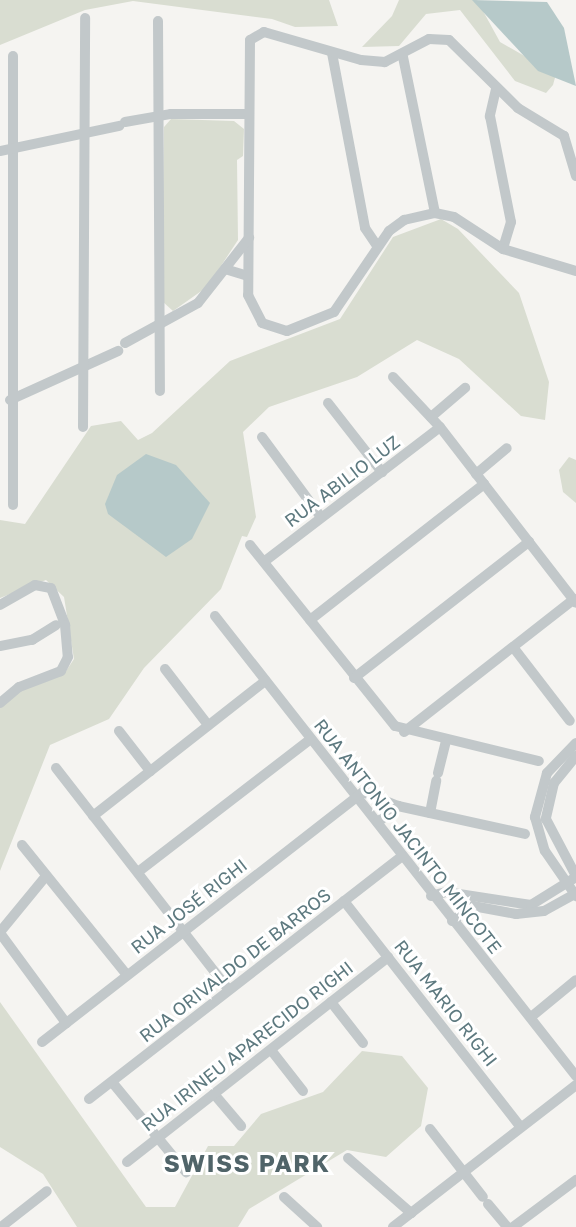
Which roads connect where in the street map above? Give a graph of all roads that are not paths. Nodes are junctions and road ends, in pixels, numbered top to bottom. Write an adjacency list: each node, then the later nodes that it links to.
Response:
1 (86, 18): 9 (street)
2 (158, 21): 8 (street)
3 (332, 53): 5 (street); 7 (street); 15 (street)
4 (13, 56): 10 (street)
5 (403, 57): 6 (street); 13 (street)
6 (496, 89): 12 (street); 16 (street)
7 (247, 114): 8 (street); 14 (street)
8 (159, 115): 9 (street); 20 (street)
9 (84, 133): 10 (street); 21 (street)
10 (12, 146): 11 (street); 25 (street)
11 (0, 151)
12 (576, 176)
13 (435, 213): 15 (street); 16 (street)
14 (249, 238): 17 (street); 19 (street)
15 (377, 246): 19 (street)
16 (503, 249): 18 (street)
17 (225, 268): 19 (street); 20 (street)
18 (576, 271)
19 (248, 276)
20 (159, 326): 21 (street); 24 (street)
21 (82, 370): 25 (street); 28 (street)
22 (393, 377): 27 (street)
23 (465, 388): 27 (street)
24 (160, 391)
25 (10, 400): 32 (street)
26 (328, 403): 33 (street)
27 (431, 417): 29 (street)
28 (83, 427)
29 (440, 427): 33 (street, RUA ABILIO LUZ); 34 (street)
30 (262, 437): 37 (street)
31 (507, 448): 34 (street)
32 (5, 469): 36 (street)
33 (382, 472): 37 (street, RUA ABILIO LUZ)
34 (476, 474): 35 (street)
35 (484, 484): 38 (street); 44 (street)
36 (13, 505)
37 (321, 517): 40 (street, RUA ABILIO LUZ)
38 (529, 542): 41 (street); 49 (street)
39 (250, 545): 40 (street)
40 (265, 561): 44 (street)
41 (574, 595): 47 (street)
42 (0, 605): 51 (street)
43 (215, 616): 50 (street, RUA ANTONIO JACINTO MINCOTE)
44 (310, 620): 49 (street)
45 (56, 625): 46 (street)
46 (0, 646)
47 (513, 647): 52 (street); 53 (street)
48 (165, 669): 54 (street)
49 (354, 678): 56 (street)
50 (265, 681): 54 (street); 58 (street, RUA ANTONIO JACINTO MINCOTE)
51 (0, 704)
52 (427, 714): 56 (street); 57 (street)
53 (570, 721)
54 (208, 725): 64 (street)
55 (119, 730): 64 (street)
56 (404, 732): 57 (street)
57 (431, 738): 59 (street)
58 (311, 739): 65 (street, RUA ANTONIO JACINTO MINCOTE); 75 (street)
59 (446, 742): 62 (street); 69 (street)
60 (576, 743): 77 (street)
61 (576, 756): 77 (street)
62 (539, 761)
63 (56, 768): 70 (street)
64 (150, 771): 70 (street)
65 (357, 796): 66 (street); 68 (street, RUA ANTONIO JACINTO MINCOTE); 82 (street, RUA JOSÉ RIGHI)
66 (382, 799): 67 (street); 68 (street)
67 (398, 806): 69 (street); 71 (street)
68 (368, 809): 71 (street, RUA ANTONIO JACINTO MINCOTE)
69 (430, 813): 72 (street)
70 (93, 816): 75 (street)
71 (378, 822): 74 (street, RUA ANTONIO JACINTO MINCOTE)
72 (525, 834)
73 (22, 845): 76 (street)
74 (402, 856): 79 (street, RUA ANTONIO JACINTO MINCOTE); 80 (street, RUA ORIVALDO DE BARROS)
75 (138, 872): 82 (street)
76 (46, 876): 83 (street); 85 (street)
77 (573, 879): 78 (street); 79 (street)
78 (575, 894): 81 (street)
79 (432, 896): 81 (street, RUA ANTONIO JACINTO MINCOTE)
80 (344, 901): 84 (street, RUA MARIO RIGHI); 87 (street, RUA ORIVALDO DE BARROS)
81 (452, 921): 89 (street, RUA ANTONIO JACINTO MINCOTE)
82 (185, 931): 85 (street, RUA JOSÉ RIGHI); 87 (street)
83 (0, 933): 90 (street)
84 (388, 957): 88 (street, RUA IRINEU APARECIDO RIGHI); 101 (street, RUA MARIO RIGHI)
85 (127, 975): 90 (street, RUA JOSÉ RIGHI)
86 (576, 981): 89 (street)
87 (229, 990): 95 (street, RUA ORIVALDO DE BARROS)
88 (331, 1002): 92 (street); 93 (street, RUA IRINEU APARECIDO RIGHI)
89 (531, 1017): 94 (street, RUA ANTONIO JACINTO MINCOTE)
90 (66, 1023): 91 (street, RUA JOSÉ RIGHI)
91 (42, 1042)
92 (363, 1043)
93 (271, 1050): 97 (street); 98 (street, RUA IRINEU APARECIDO RIGHI)
94 (576, 1075): 96 (street)
95 (112, 1082): 99 (street, RUA ORIVALDO DE BARROS); 103 (street)
96 (573, 1086): 101 (street)
97 (303, 1091)
98 (214, 1094): 100 (street); 103 (street, RUA IRINEU APARECIDO RIGHI)
99 (89, 1099)
100 (242, 1126)
101 (520, 1126): 107 (street)
102 (430, 1129): 107 (street)
103 (159, 1136): 105 (street, RUA IRINEU APARECIDO RIGHI); 106 (street)
104 (348, 1158): 111 (street)
105 (127, 1162)
106 (186, 1172)
107 (464, 1172): 111 (street); 115 (street)
108 (573, 1185): 116 (street)
109 (47, 1191): 112 (street)
110 (284, 1197): 113 (street)
111 (411, 1213): 114 (street)
112 (1, 1227)
113 (317, 1227)
114 (393, 1227)
115 (507, 1227)
116 (513, 1227)

